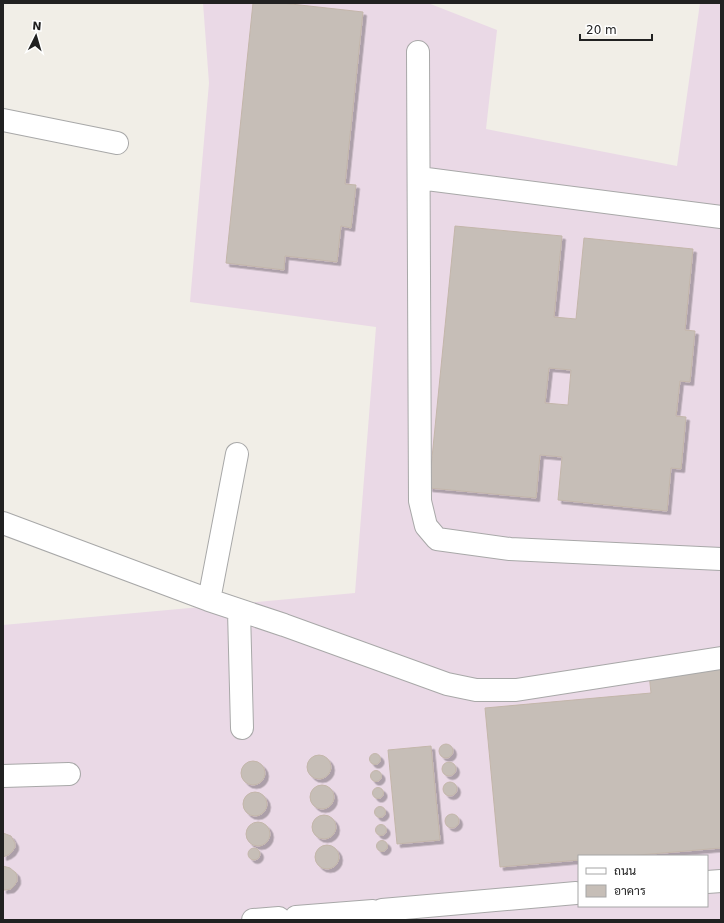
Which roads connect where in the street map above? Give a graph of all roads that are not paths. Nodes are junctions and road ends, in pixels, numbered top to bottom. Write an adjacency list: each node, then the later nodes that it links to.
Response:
1 (418, 52): 4 (lane)
2 (3, 120): 3 (lane)
3 (117, 143)
4 (419, 178): 5 (lane); 8 (lane)
5 (721, 216)
6 (237, 454): 9 (lane)
7 (3, 523): 9 (lane)
8 (721, 559)
9 (209, 600): 10 (lane)
10 (240, 610): 11 (lane); 12 (lane)
11 (721, 658)
12 (242, 728)
13 (69, 774): 14 (lane)
14 (3, 776)
15 (721, 881): 16 (lane)
16 (708, 882)
17 (576, 893): 18 (lane)
18 (487, 911): 19 (lane)
19 (253, 920)

